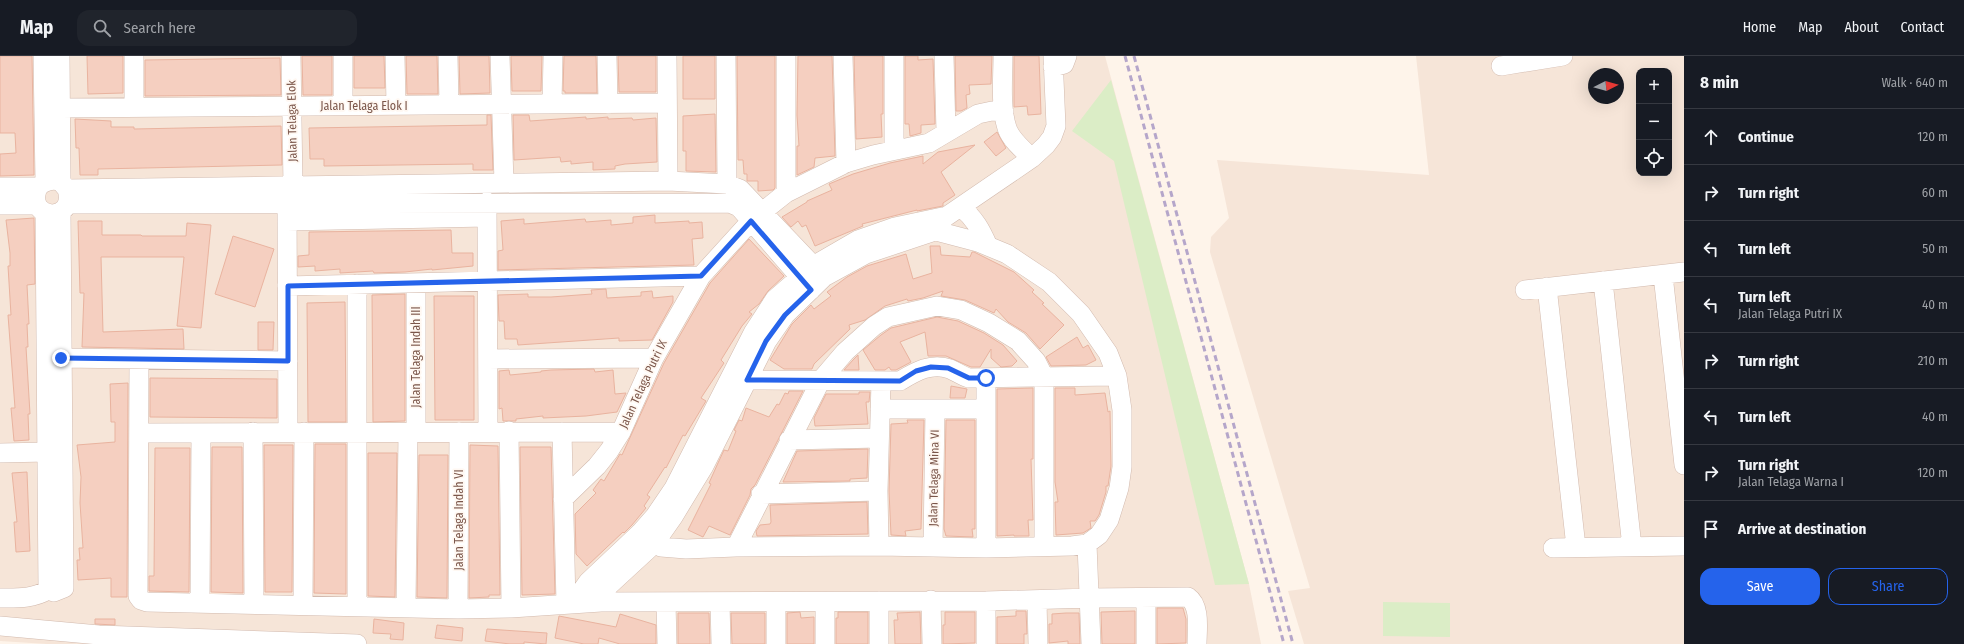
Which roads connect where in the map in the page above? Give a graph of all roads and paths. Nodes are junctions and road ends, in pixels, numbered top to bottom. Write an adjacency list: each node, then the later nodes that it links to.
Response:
1 (43, 56): 42 (street)
2 (60, 56): 31 (street)
3 (134, 56): 30 (street)
4 (291, 56): 28 (street, Jalan Telaga Elok)
5 (343, 56): 29 (street)
6 (396, 56): 26 (street)
7 (448, 56): 27 (street)
8 (500, 56): 23 (street)
9 (553, 56): 24 (street)
10 (607, 56): 25 (street)
11 (667, 56): 22 (street)
12 (726, 56): 39 (street)
13 (786, 56): 41 (street)
14 (843, 56): 36 (street)
15 (894, 56): 34 (street)
16 (944, 56): 33 (street)
17 (1003, 56): 32 (street)
18 (1563, 56): 19 (street)
19 (1528, 59): 21 (street)
20 (1058, 60): 35 (street)
21 (1501, 66)
22 (667, 103): 25 (street, Jalan Telaga Elok I); 37 (street)
23 (502, 104): 24 (street, Jalan Telaga Elok I); 27 (street, Jalan Telaga Elok I); 38 (street)
24 (552, 104): 25 (street, Jalan Telaga Elok I)
25 (608, 104)
26 (396, 105): 27 (street, Jalan Telaga Elok I); 29 (street, Jalan Telaga Elok I)
27 (449, 105)
28 (292, 106): 29 (street, Jalan Telaga Elok I); 30 (street, Jalan Telaga Elok I); 43 (street, Jalan Telaga Elok)
29 (343, 106)
30 (134, 107): 31 (street, Jalan Telaga Elok I)
31 (60, 108): 42 (street)
32 (1004, 112): 33 (street, Jalan Telaga Putri IX); 35 (street)
33 (946, 132): 34 (street, Jalan Telaga Putri IX)
34 (894, 150): 36 (street, Jalan Telaga Putri IX)
35 (1032, 158): 47 (street)
36 (846, 163): 41 (street, Jalan Telaga Putri IX)
37 (668, 181): 38 (street); 39 (street)
38 (504, 183): 43 (street)
39 (727, 184): 46 (street)
40 (0, 187): 42 (street)
41 (786, 193): 46 (street, Jalan Telaga Putri IX)
42 (53, 197): 43 (street); 44 (street); 60 (street); 87 (street)
43 (289, 203): 45 (street); 57 (street, Jalan Telaga Elok)
44 (0, 205)
45 (487, 209): 46 (street); 53 (street)
46 (757, 216): 51 (street, Jalan Telaga Putri IX); 52 (street)
47 (945, 218): 48 (street); 48 (street); 52 (street)
48 (988, 246): 65 (street)
49 (1684, 272): 50 (street)
50 (1663, 274): 54 (street); 89 (street)
51 (701, 276): 53 (street); 61 (street, Jalan Telaga Putri IX)
52 (812, 277): 68 (street); 93 (street)
53 (487, 281): 55 (street); 63 (street)
54 (1603, 281): 58 (street); 101 (street)
55 (416, 283): 56 (street); 79 (street, Jalan Telaga Indah III)
56 (357, 284): 57 (street); 78 (street)
57 (288, 286): 64 (street, Jalan Telaga Elok)
58 (1547, 287): 59 (street); 100 (street)
59 (1525, 290)
60 (61, 358): 62 (street); 104 (street)
61 (654, 358): 63 (street); 83 (street, Jalan Telaga Putri IX)
62 (139, 359): 64 (street); 75 (street)
63 (488, 359): 81 (street)
64 (288, 361): 77 (street, Jalan Telaga Elok)
65 (1117, 376): 66 (street); 94 (street)
66 (1044, 377): 67 (street); 69 (street); 96 (street)
67 (986, 378): 70 (street); 73 (street)
68 (747, 380): 69 (street); 93 (street)
69 (821, 380): 70 (street); 86 (street)
70 (881, 381): 71 (street)
71 (880, 409): 72 (street); 85 (street)
72 (935, 409): 73 (street); 99 (street, Jalan Telaga Mina VI)
73 (986, 409): 102 (street)
74 (509, 431): 81 (street); 82 (street); 122 (street)
75 (139, 432): 84 (street); 116 (street)
76 (254, 432): 77 (street); 84 (street); 118 (street)
77 (296, 432): 78 (street); 119 (street, Jalan Telaga Elok)
78 (357, 432): 79 (street); 120 (street)
79 (412, 432): 80 (street); 121 (street, Jalan Telaga Indah III)
80 (459, 432): 81 (street); 123 (street, Jalan Telaga Indah VI)
81 (488, 432)
82 (562, 432): 83 (street); 92 (street)
83 (621, 432): 92 (street, Jalan Telaga Putri IX)
84 (201, 433): 116 (street)
85 (879, 438): 86 (street); 90 (street)
86 (789, 440): 91 (street)
87 (47, 452): 88 (street); 104 (street)
88 (0, 453)
89 (1684, 465)
90 (878, 491): 91 (street); 95 (street)
91 (761, 494): 98 (street)
92 (563, 499): 117 (street)
93 (647, 538): 98 (street); 117 (street)
94 (1087, 544): 96 (street); 106 (street)
95 (879, 546): 98 (street); 99 (street)
96 (1044, 546): 102 (street)
97 (1684, 546): 101 (street)
98 (736, 547)
99 (932, 547): 102 (street)
100 (1576, 547): 101 (street); 103 (street)
101 (1632, 547)
102 (986, 548)
103 (1553, 548)
104 (48, 590): 105 (street)
105 (0, 598)
106 (1090, 598): 107 (street); 109 (street); 134 (street)
107 (1146, 598): 135 (street); 136 (street)
108 (931, 600): 110 (street); 111 (street); 131 (street)
109 (1037, 600): 111 (street); 133 (street)
110 (880, 601): 115 (street); 130 (street)
111 (986, 601): 132 (street)
112 (666, 602): 113 (street); 117 (street); 126 (street)
113 (720, 602): 114 (street); 127 (street)
114 (776, 602): 115 (street); 128 (street)
115 (825, 602): 129 (street)
116 (200, 603): 118 (street)
117 (576, 603): 122 (street)
118 (254, 604): 119 (street)
119 (303, 605): 120 (street)
120 (357, 606): 121 (street)
121 (406, 607): 123 (street)
122 (511, 608): 123 (street)
123 (458, 609)
124 (0, 626): 125 (street)
125 (357, 644)
126 (667, 644)
127 (721, 644)
128 (776, 644)
129 (825, 644)
130 (879, 644)
131 (932, 644)
132 (986, 644)
133 (1038, 644)
134 (1091, 644)
135 (1146, 644)
136 (1197, 644)

